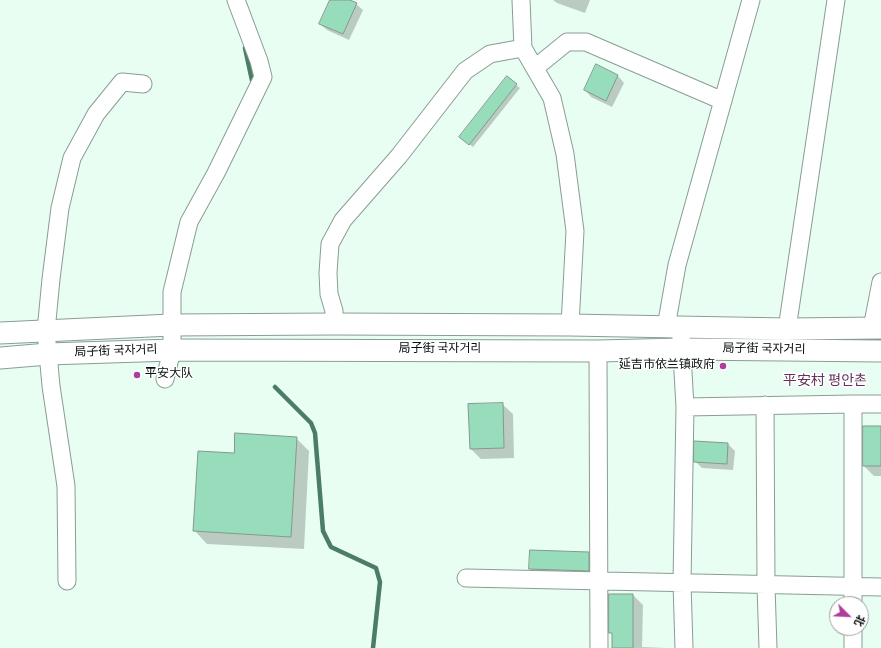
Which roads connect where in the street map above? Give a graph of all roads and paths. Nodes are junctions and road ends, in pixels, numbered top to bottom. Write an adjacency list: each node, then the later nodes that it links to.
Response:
1 (236, 0): 11 (street)
2 (520, 0): 5 (street)
3 (751, 0): 8 (street)
4 (836, 0): 15 (street)
5 (523, 48): 6 (street); 10 (street)
6 (535, 68): 8 (street); 12 (street)
7 (143, 84): 16 (street)
8 (723, 101): 13 (street)
9 (881, 282): 14 (street)
10 (334, 324): 11 (main road, 局子街 국자거리); 12 (main road, 局子街 국자거리)
11 (171, 325): 16 (main road, 局子街 국자거리); 19 (street)
12 (570, 325): 13 (main road, 局子街 국자거리)
13 (673, 327): 15 (main road, 局子街 국자거리); 18 (street)
14 (877, 328): 15 (main road, 局子街 국자거리)
15 (787, 329)
16 (46, 331): 17 (main road, 局子街 국자거리); 22 (street)
17 (0, 333)
18 (682, 348): 20 (main road, 局子街 국자거리); 21 (main road, 局子街 국자거리); 28 (street)
19 (172, 350): 20 (main road, 局子街 국자거리); 22 (main road, 局子街 국자거리); 24 (street)
20 (598, 351): 31 (street)
21 (881, 351)
22 (48, 354): 23 (main road, 局子街 국자거리); 30 (street)
23 (0, 358)
24 (166, 379)
25 (852, 404): 26 (street); 27 (street); 34 (street)
26 (881, 404)
27 (765, 405): 28 (street); 33 (street)
28 (685, 407): 32 (street)
29 (466, 578): 31 (street)
30 (67, 581)
31 (598, 581): 32 (street); 38 (street)
32 (682, 583): 33 (street); 39 (street)
33 (766, 585): 34 (street); 40 (street)
34 (853, 586): 35 (street); 36 (street)
35 (881, 587)
36 (853, 596)
37 (854, 636): 41 (street)
38 (599, 648)
39 (684, 648)
40 (768, 648)
41 (854, 648)

